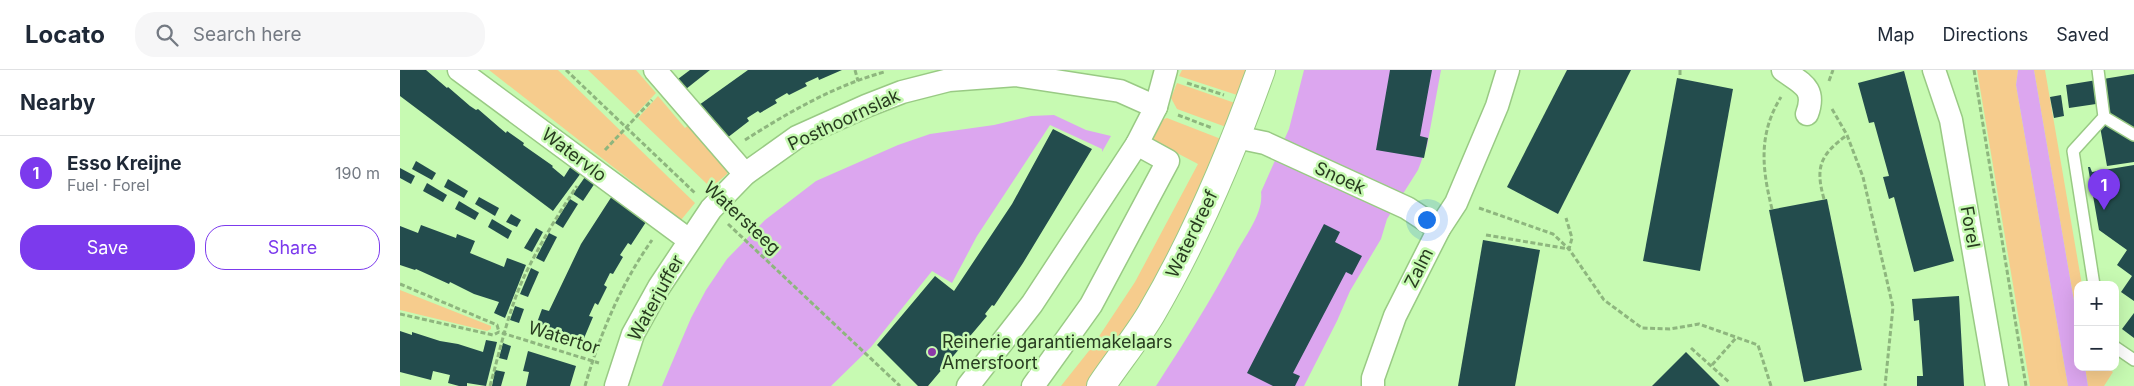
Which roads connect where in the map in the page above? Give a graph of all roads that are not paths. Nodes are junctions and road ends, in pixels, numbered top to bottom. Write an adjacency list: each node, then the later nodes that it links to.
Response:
1 (459, 70): 17 (street, Watervlo)
2 (1261, 70): 13 (street, Waterdreef)
3 (1508, 70): 16 (street, Zalm)
4 (1783, 70): 10 (street)
5 (1934, 70): 26 (street, Forel)
6 (2098, 70): 11 (lane)
7 (1165, 72): 9 (street)
8 (661, 77): 15 (street)
9 (1156, 107): 14 (street); 15 (street, Posthoornslak)
10 (1807, 114)
11 (2104, 116): 12 (lane); 18 (lane)
12 (2134, 135)
13 (1236, 137): 16 (street, Snoek); 24 (street, Waterdreef)
14 (1137, 144): 22 (street); 23 (street)
15 (745, 174): 17 (street, Posthoornslak)
16 (1439, 228): 25 (street, Zalm)
17 (688, 240): 21 (street, Waterjuffer)
18 (2093, 281)
19 (2119, 351): 20 (lane)
20 (2134, 360)
21 (619, 378)
22 (968, 386)
23 (1033, 386)
24 (1101, 386)
25 (1373, 386)
26 (1998, 386)

